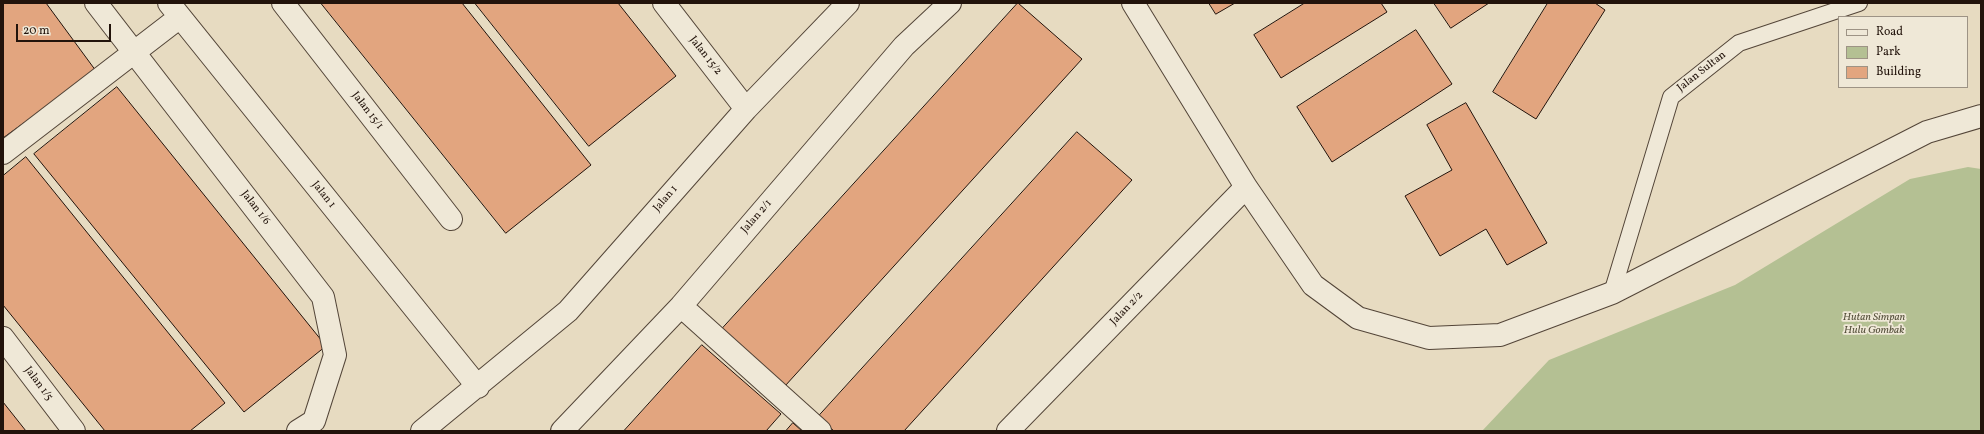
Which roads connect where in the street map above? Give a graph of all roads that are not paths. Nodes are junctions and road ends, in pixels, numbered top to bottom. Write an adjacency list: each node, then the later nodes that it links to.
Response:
1 (96, 3): 9 (street, Jalan 1/6)
2 (283, 3): 14 (street, Jalan 15/1)
3 (664, 3): 10 (street, Jalan 15/2)
4 (848, 3): 10 (street, Jalan 1)
5 (950, 3): 16 (street, Jalan 2/1)
6 (1133, 3): 13 (street)
7 (1859, 3): 15 (lane, Jalan Sultan)
8 (175, 10): 9 (street); 18 (street, Jalan 1)
9 (134, 53): 12 (street); 20 (street, Jalan 1/6)
10 (746, 109): 18 (street, Jalan 1)
11 (1981, 116): 15 (street)
12 (3, 153)
13 (1246, 187): 15 (street); 24 (street, Jalan 2/2)
14 (451, 219)
15 (1612, 293)
16 (681, 306): 22 (street, Jalan 2/1); 23 (street)
17 (3, 338): 19 (street, Jalan 1/5)
18 (478, 387): 21 (street, Jalan 1)
19 (74, 431)
20 (298, 431)
21 (422, 431)
22 (562, 431)
23 (820, 431)
24 (1008, 431)

